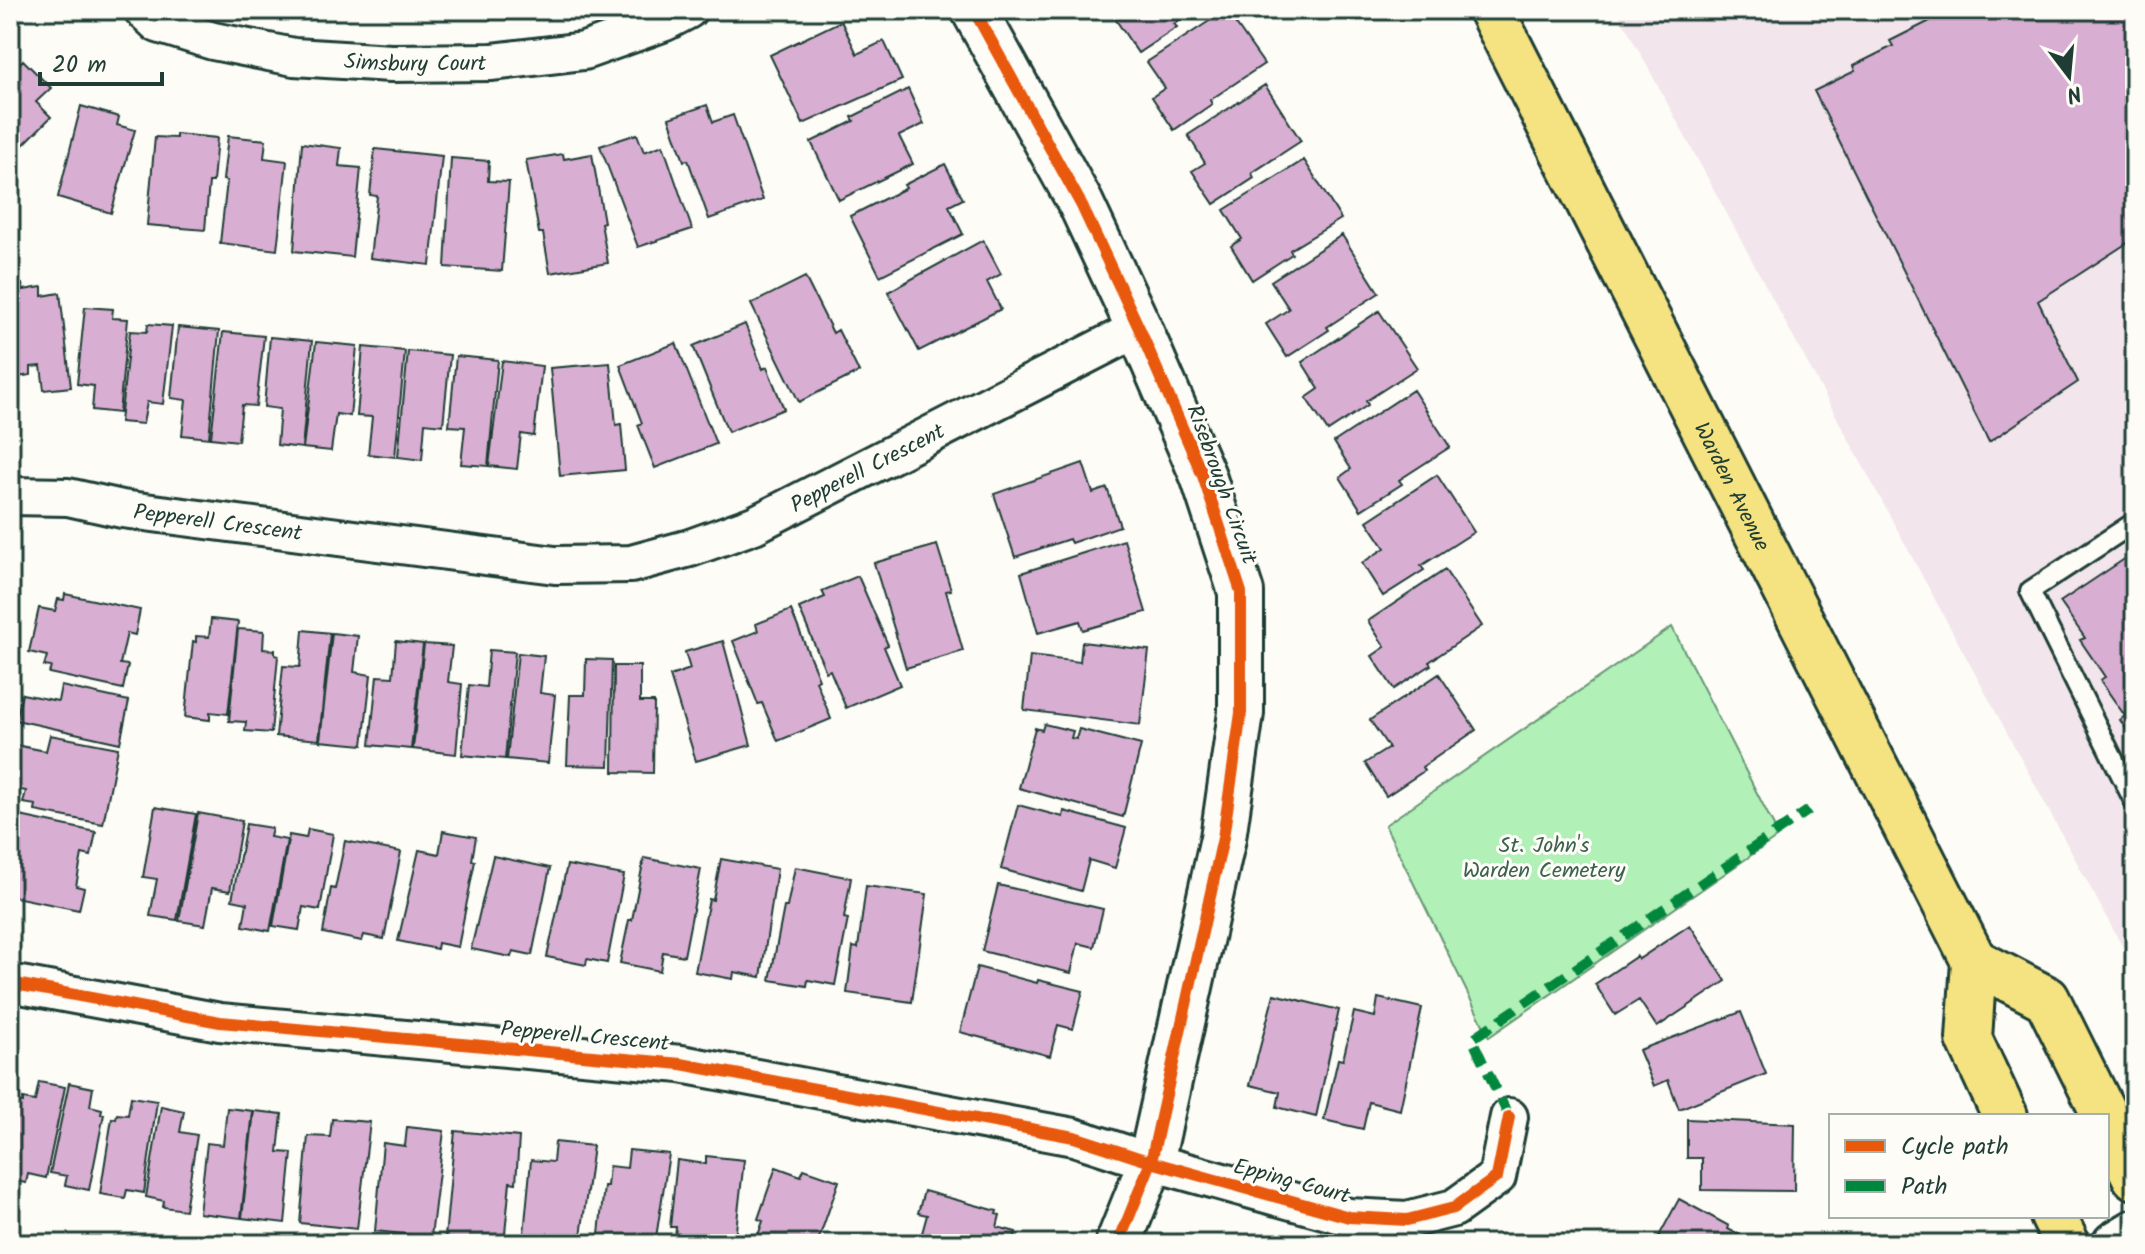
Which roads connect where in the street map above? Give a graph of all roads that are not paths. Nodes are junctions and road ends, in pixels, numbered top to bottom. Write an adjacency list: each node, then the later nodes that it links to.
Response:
1 (143, 10): 2 (street, Simsbury Court)
2 (688, 10)
3 (974, 10): 5 (street, Risebrough Circuit)
4 (1491, 10): 9 (main road, Warden Avenue)
5 (1139, 328): 6 (street, Pepperell Crescent); 15 (street, Risebrough Circuit)
6 (10, 496)
7 (2135, 522): 8 (lane)
8 (2135, 803)
9 (1974, 961): 11 (main road); 12 (main road)
10 (10, 983): 15 (street, Pepperell Crescent)
11 (2004, 1114)
12 (2104, 1114)
13 (1509, 1117): 15 (street, Epping Court)
14 (2109, 1124): 16 (main road)
15 (1151, 1162): 19 (street, Risebrough Circuit)
16 (2135, 1177)
17 (2054, 1218): 20 (main road)
18 (2135, 1232): 21 (street)
19 (1118, 1244)
20 (2067, 1244)
21 (2115, 1244)

